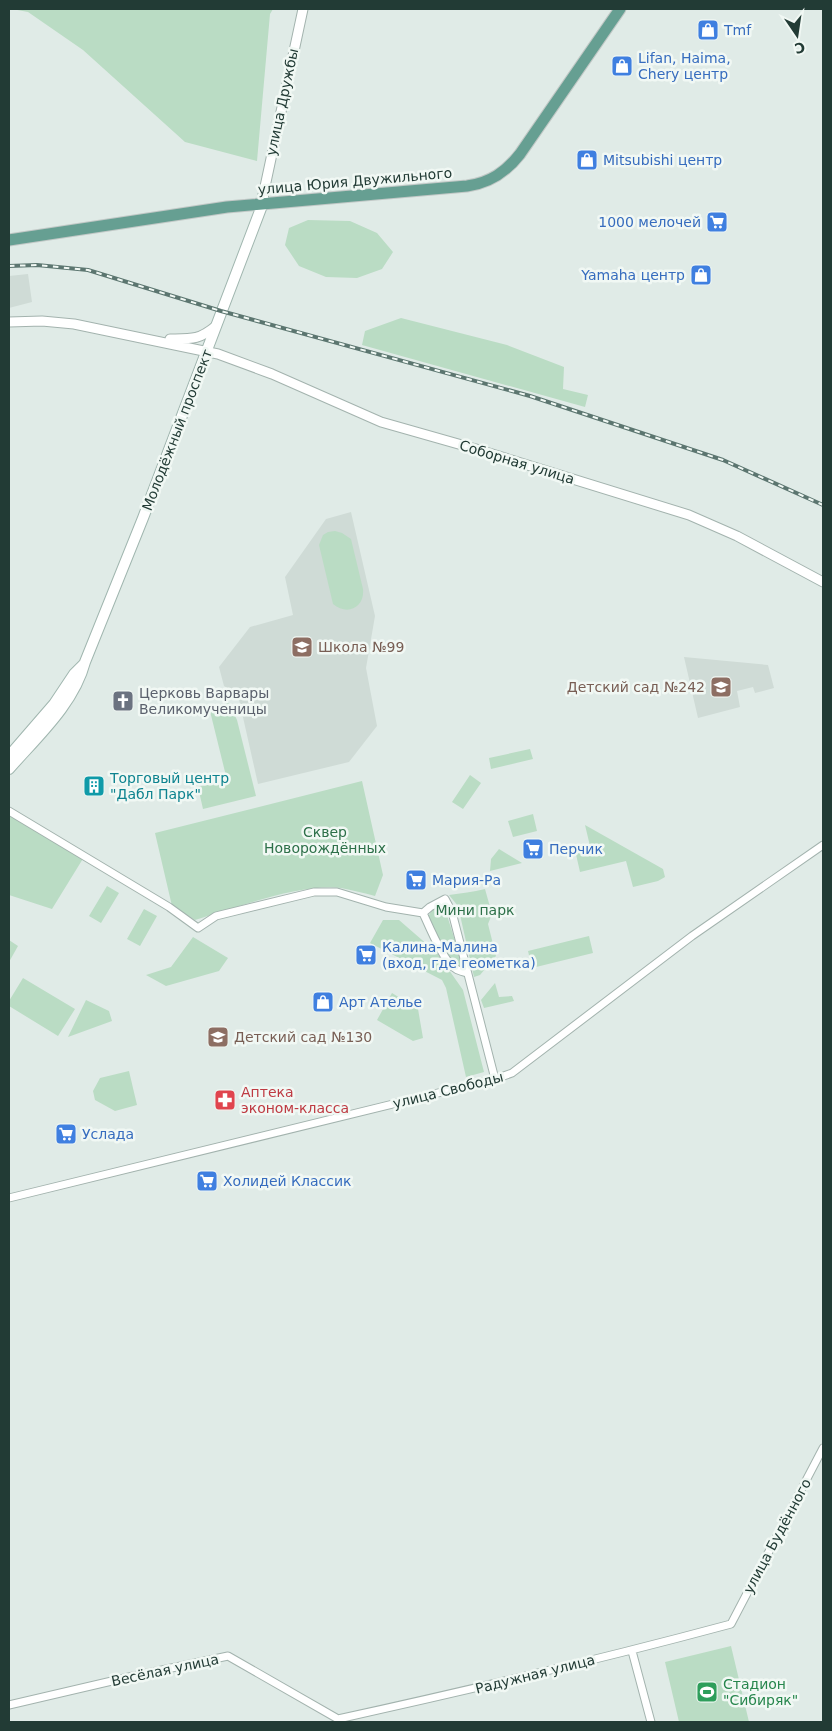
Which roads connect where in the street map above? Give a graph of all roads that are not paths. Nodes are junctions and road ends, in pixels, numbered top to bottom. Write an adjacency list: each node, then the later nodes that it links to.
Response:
1 (303, 9): 4 (street, улица Дружбы)
2 (611, 9): 4 (main road, улица Юрия Двужильного)
3 (620, 9): 4 (main road, улица Юрия Двужильного)
4 (263, 200): 5 (main road, улица Юрия Двужильного); 6 (main road, улица Юрия Двужильного); 8 (main road, Молодёжный проспект)
5 (9, 233)
6 (9, 240)
7 (9, 322): 9 (street)
8 (216, 326): 9 (street); 10 (main road, Молодёжный проспект)
9 (154, 339): 10 (street, Соборная улица)
10 (206, 352): 11 (street, Соборная улица); 12 (main road, Молодёжный проспект)
11 (823, 582)
12 (86, 662): 13 (main road, Молодёжный проспект); 14 (main road, Молодёжный проспект)
13 (9, 756)
14 (9, 769)
15 (9, 811): 17 (street)
16 (823, 845): 19 (street, улица Свободы)
17 (423, 913): 18 (street); 18 (street)
18 (468, 973): 19 (street)
19 (495, 1079): 20 (street, улица Свободы)
20 (9, 1198)
21 (823, 1448): 22 (street, улица Будённого)
22 (731, 1624): 23 (street, Радужная улица)
23 (632, 1650): 25 (street, Радужная улица); 26 (street)
24 (9, 1705): 25 (street, Весёлая улица)
25 (338, 1720)
26 (651, 1722)

